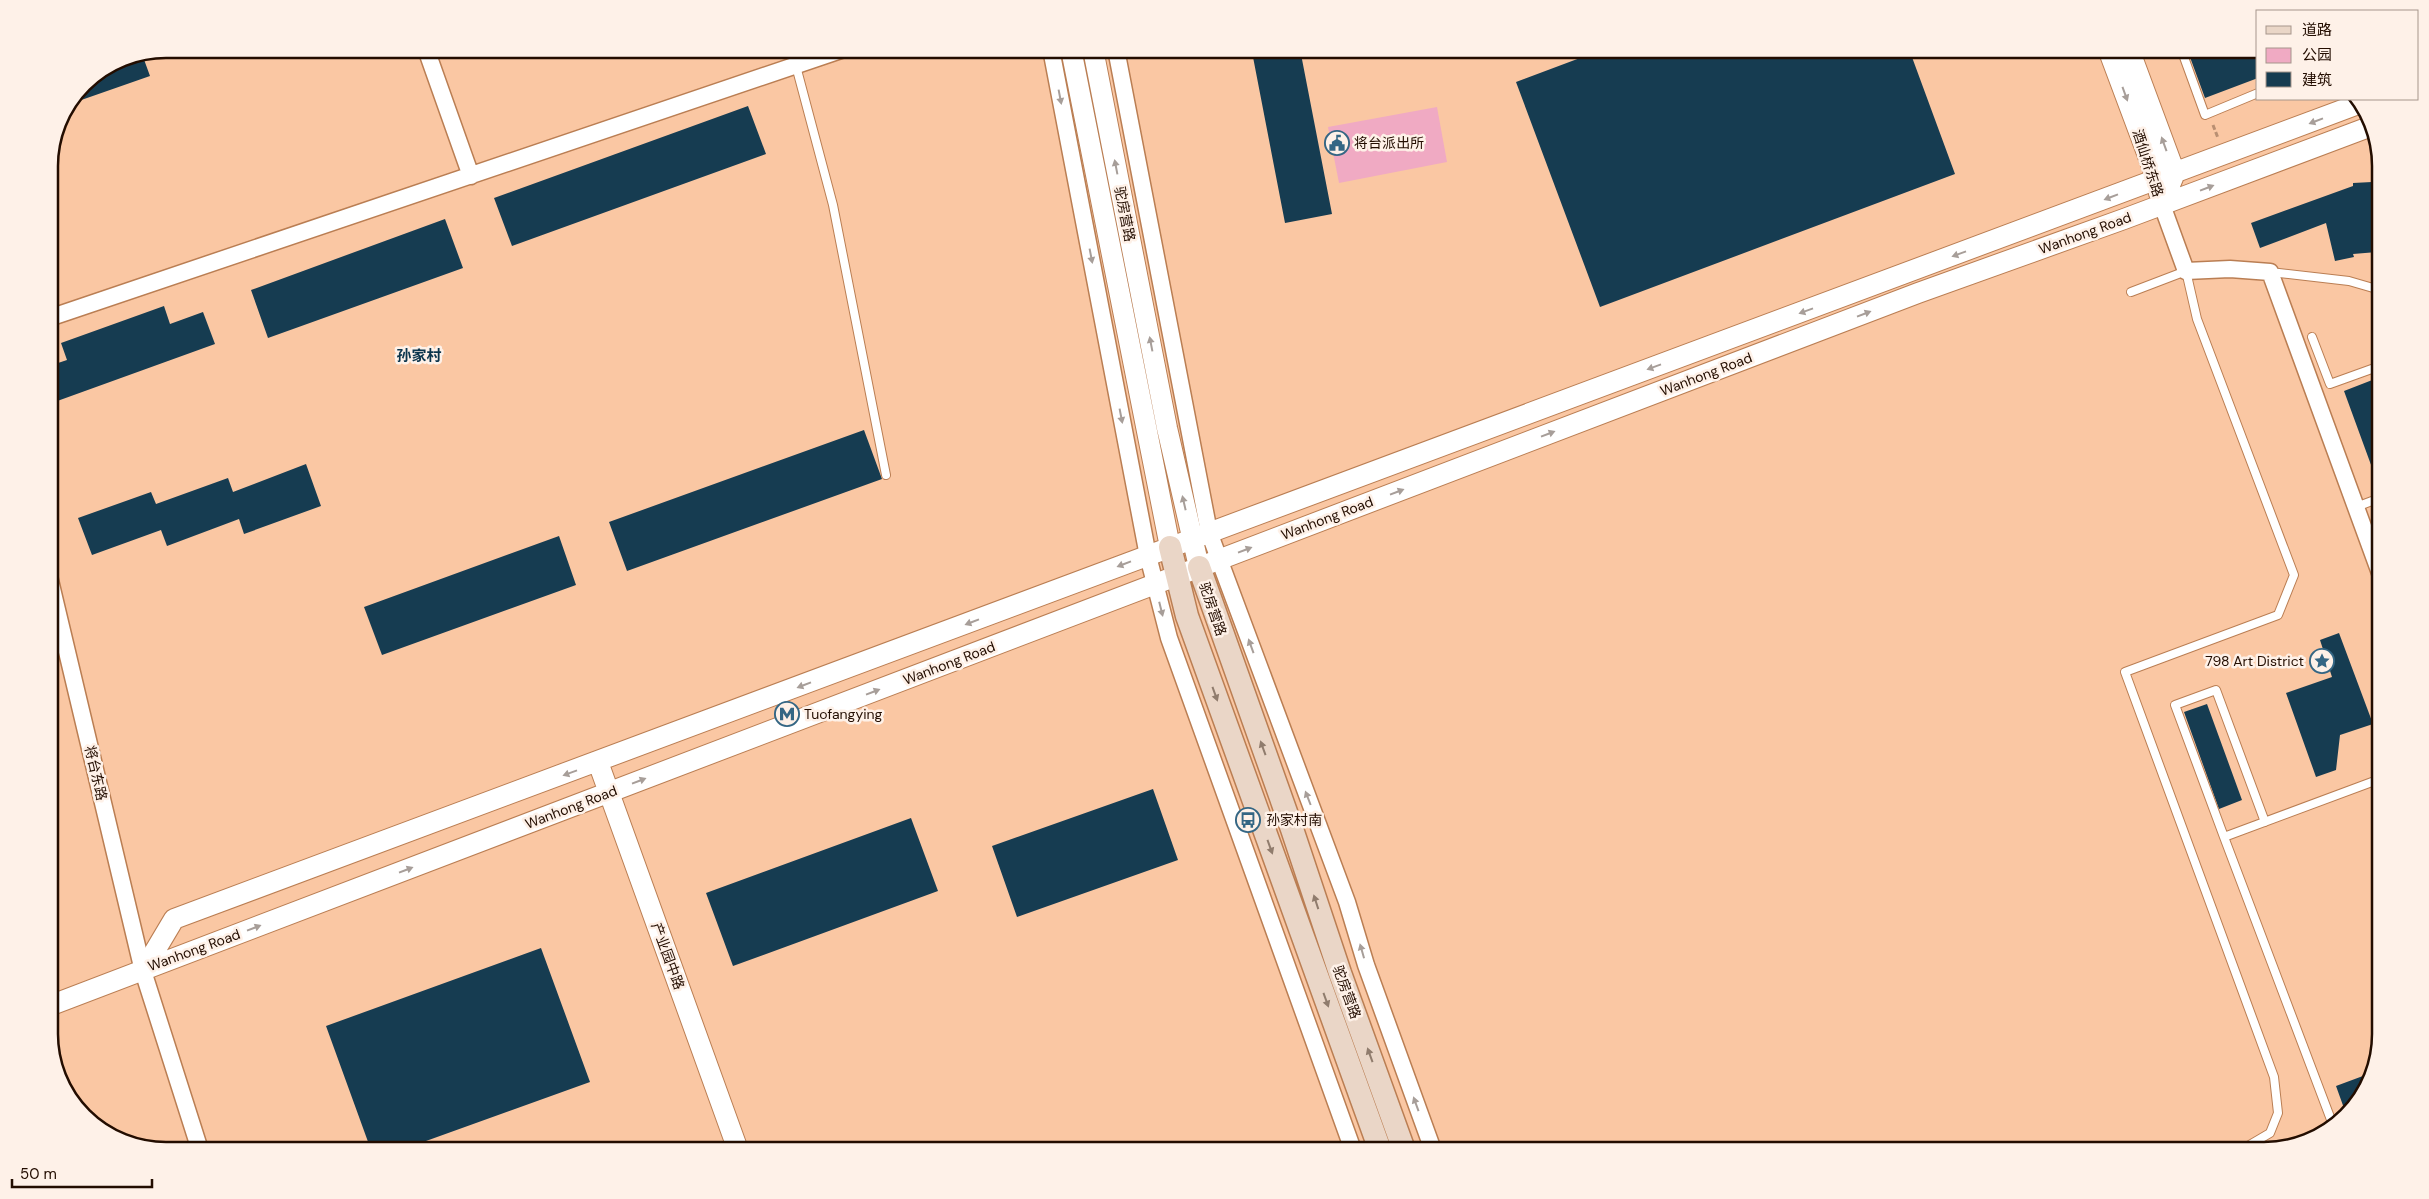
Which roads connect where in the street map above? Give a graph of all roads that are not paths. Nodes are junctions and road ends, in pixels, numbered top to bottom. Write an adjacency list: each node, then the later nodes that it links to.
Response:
1 (429, 58): 14 (street)
2 (819, 58): 10 (street)
3 (1053, 58): 30 (street, one-way to 30)
4 (1073, 58): 28 (street, 驼房营路)
5 (1095, 58): 27 (street, 驼房营路, one-way to 5)
6 (1118, 58): 27 (street)
7 (2112, 58): 15 (street, 酒仙桥东路, one-way to 15)
8 (2132, 58): 15 (street, 酒仙桥东路, one-way to 8)
9 (2183, 58): 11 (lane)
10 (796, 66): 14 (street); 24 (lane)
11 (2256, 94)
12 (2353, 106): 15 (street, Wanhong Road, one-way to 15)
13 (2365, 129): 16 (street, Wanhong Road, one-way to 13)
14 (471, 176): 21 (street)
15 (2166, 177): 16 (street, 酒仙桥东路); 27 (street, Wanhong Road, one-way to 27)
16 (2162, 205): 17 (street); 31 (street, Wanhong Road, one-way to 16)
17 (2186, 271): 18 (street); 20 (lane); 49 (lane)
18 (2270, 272): 19 (lane); 26 (street)
19 (2371, 287)
20 (2131, 292)
21 (58, 315)
22 (2312, 337): 23 (lane)
23 (2371, 369)
24 (886, 475)
25 (2371, 501): 26 (lane)
26 (2356, 507): 29 (street)
27 (1201, 535): 28 (street, Wanhong Road); 31 (street, 驼房营路)
28 (1170, 547): 30 (street, Wanhong Road); 32 (main road, 驼房营路)
29 (2371, 549)
30 (1148, 556): 33 (street); 35 (street, Wanhong Road, one-way to 35)
31 (1209, 564): 32 (street, Wanhong Road); 47 (main road, 驼房营路, one-way to 31); 48 (street, one-way to 31)
32 (1177, 576): 33 (street, Wanhong Road); 46 (main road, 驼房营路, one-way to 46)
33 (1155, 584): 37 (street, Wanhong Road, one-way to 33); 45 (street, one-way to 45)
34 (58, 614): 40 (street, 将台东路)
35 (598, 762): 37 (street, 产业园中路); 40 (street, Wanhong Road, one-way to 40)
36 (2372, 781): 38 (lane)
37 (608, 793): 40 (street, Wanhong Road, one-way to 37); 44 (street, 产业园中路)
38 (2265, 822): 39 (lane); 39 (lane)
39 (2224, 837): 42 (lane)
40 (143, 971): 41 (street); 43 (street, 将台东路)
41 (58, 1003)
42 (2330, 1118)
43 (197, 1142)
44 (735, 1142)
45 (1350, 1142)
46 (1377, 1142)
47 (1401, 1142)
48 (1430, 1142)
49 (2255, 1142)

